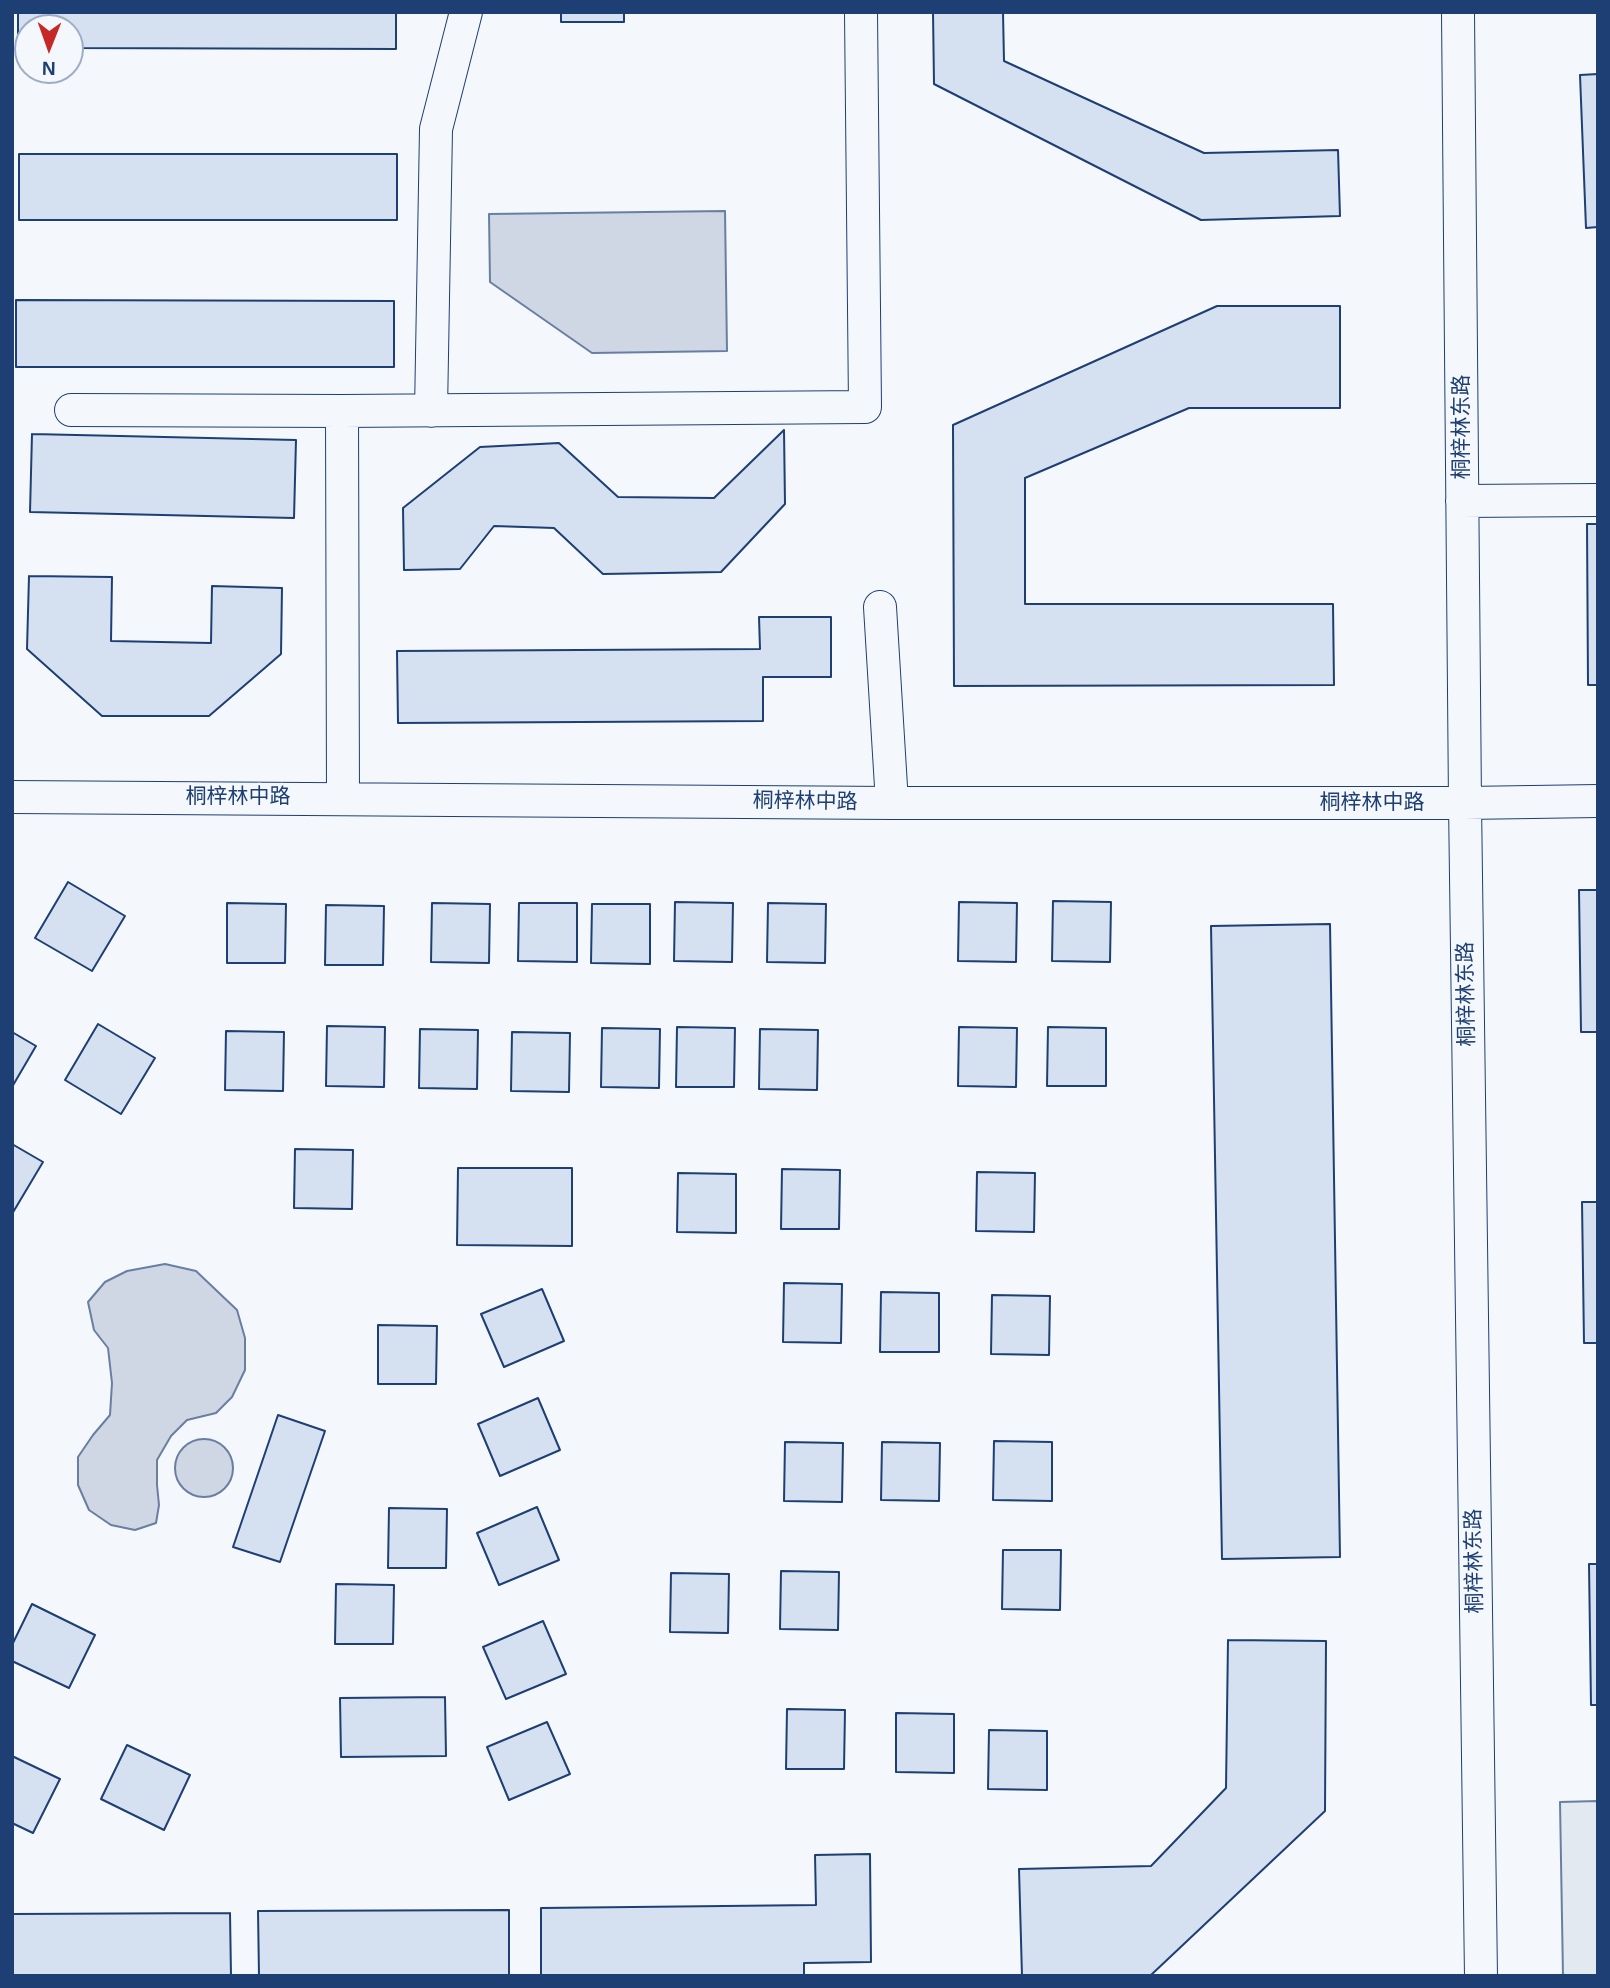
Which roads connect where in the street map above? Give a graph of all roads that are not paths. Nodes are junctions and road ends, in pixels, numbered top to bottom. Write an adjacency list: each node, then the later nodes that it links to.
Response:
1 (466, 12): 6 (street)
2 (861, 12): 6 (street)
3 (1458, 12): 8 (street, 桐梓林东路)
4 (71, 410): 5 (street)
5 (342, 411): 6 (street); 11 (street)
6 (431, 411)
7 (1598, 500): 8 (street)
8 (1462, 501): 14 (street, 桐梓林东路)
9 (880, 607): 13 (street)
10 (12, 797): 11 (street, 桐梓林中路)
11 (344, 798): 13 (street, 桐梓林中路)
12 (1598, 801): 14 (street, 桐梓林中路)
13 (892, 803): 14 (street, 桐梓林中路)
14 (1465, 803): 15 (street, 桐梓林东路)
15 (1481, 1976)

